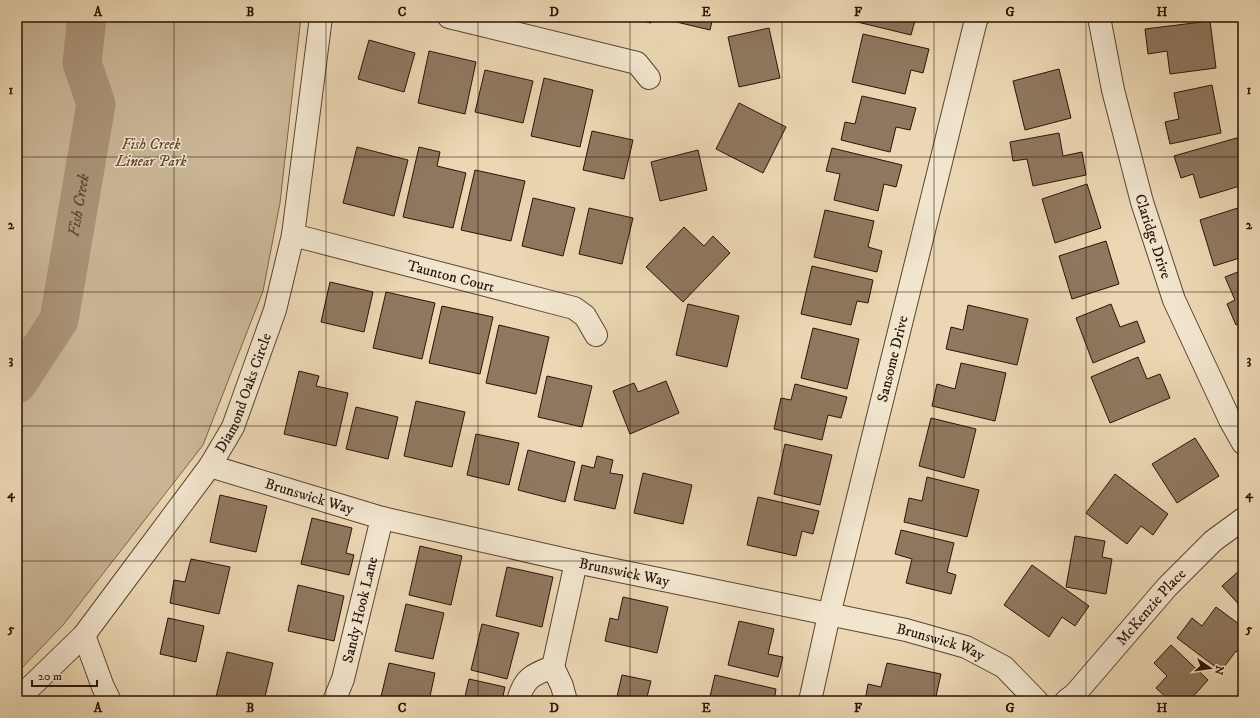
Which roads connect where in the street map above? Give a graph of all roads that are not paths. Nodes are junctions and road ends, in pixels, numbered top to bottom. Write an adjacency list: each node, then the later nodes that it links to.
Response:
1 (321, 17): 6 (street, Diamond Oaks Circle)
2 (449, 17): 5 (street)
3 (978, 17): 13 (street, Sansome Drive)
4 (1099, 17): 8 (street, Claridge Drive)
5 (649, 78)
6 (293, 235): 7 (street, Taunton Court); 9 (street, Diamond Oaks Circle)
7 (596, 335)
8 (1243, 443)
9 (210, 466): 10 (street, Brunswick Way); 14 (street, Diamond Oaks Circle)
10 (382, 518): 12 (street, Brunswick Way); 19 (street, Sandy Hook Lane)
11 (1243, 519): 23 (street, McKenzie Place)
12 (576, 562): 13 (street, Brunswick Way); 15 (street)
13 (829, 615): 16 (street, Brunswick Way); 22 (street, Sansome Drive)
14 (84, 635): 17 (street, Diamond Oaks Circle); 18 (street)
15 (553, 667): 20 (street); 21 (street)
16 (1033, 697)
17 (17, 700)
18 (110, 701)
19 (334, 701)
20 (518, 701)
21 (566, 701)
22 (810, 701)
23 (1066, 701)

